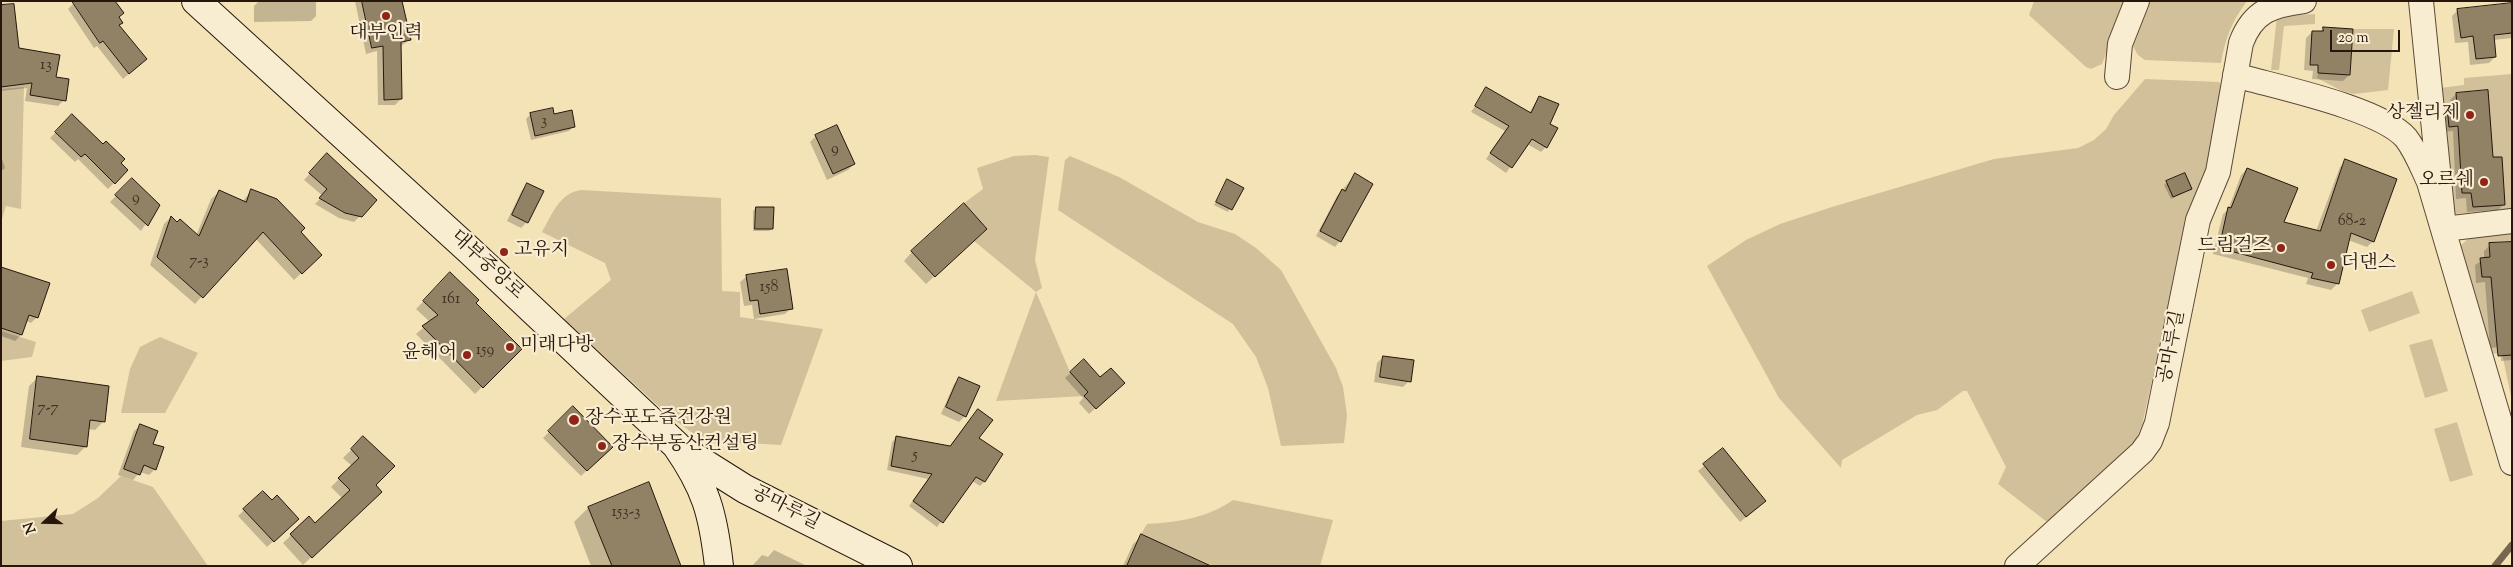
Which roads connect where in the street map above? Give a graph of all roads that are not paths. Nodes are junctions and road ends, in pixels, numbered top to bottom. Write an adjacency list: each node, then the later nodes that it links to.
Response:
1 (196, 1): 9 (street, 대부중앙로)
2 (2137, 1): 6 (street)
3 (2304, 1): 5 (street, 공마루길)
4 (2421, 1): 8 (street)
5 (2235, 75): 8 (street); 15 (street, 공마루길)
6 (2117, 77)
7 (2512, 222): 8 (street)
8 (2444, 229): 10 (street)
9 (676, 445): 11 (street, 공마루길); 12 (street, 대부중앙로)
10 (2512, 463)
11 (745, 489): 12 (street); 14 (street, 공마루길)
12 (710, 508): 13 (street, 대부중앙로)
13 (719, 566)
14 (898, 566)
15 (2017, 566)

